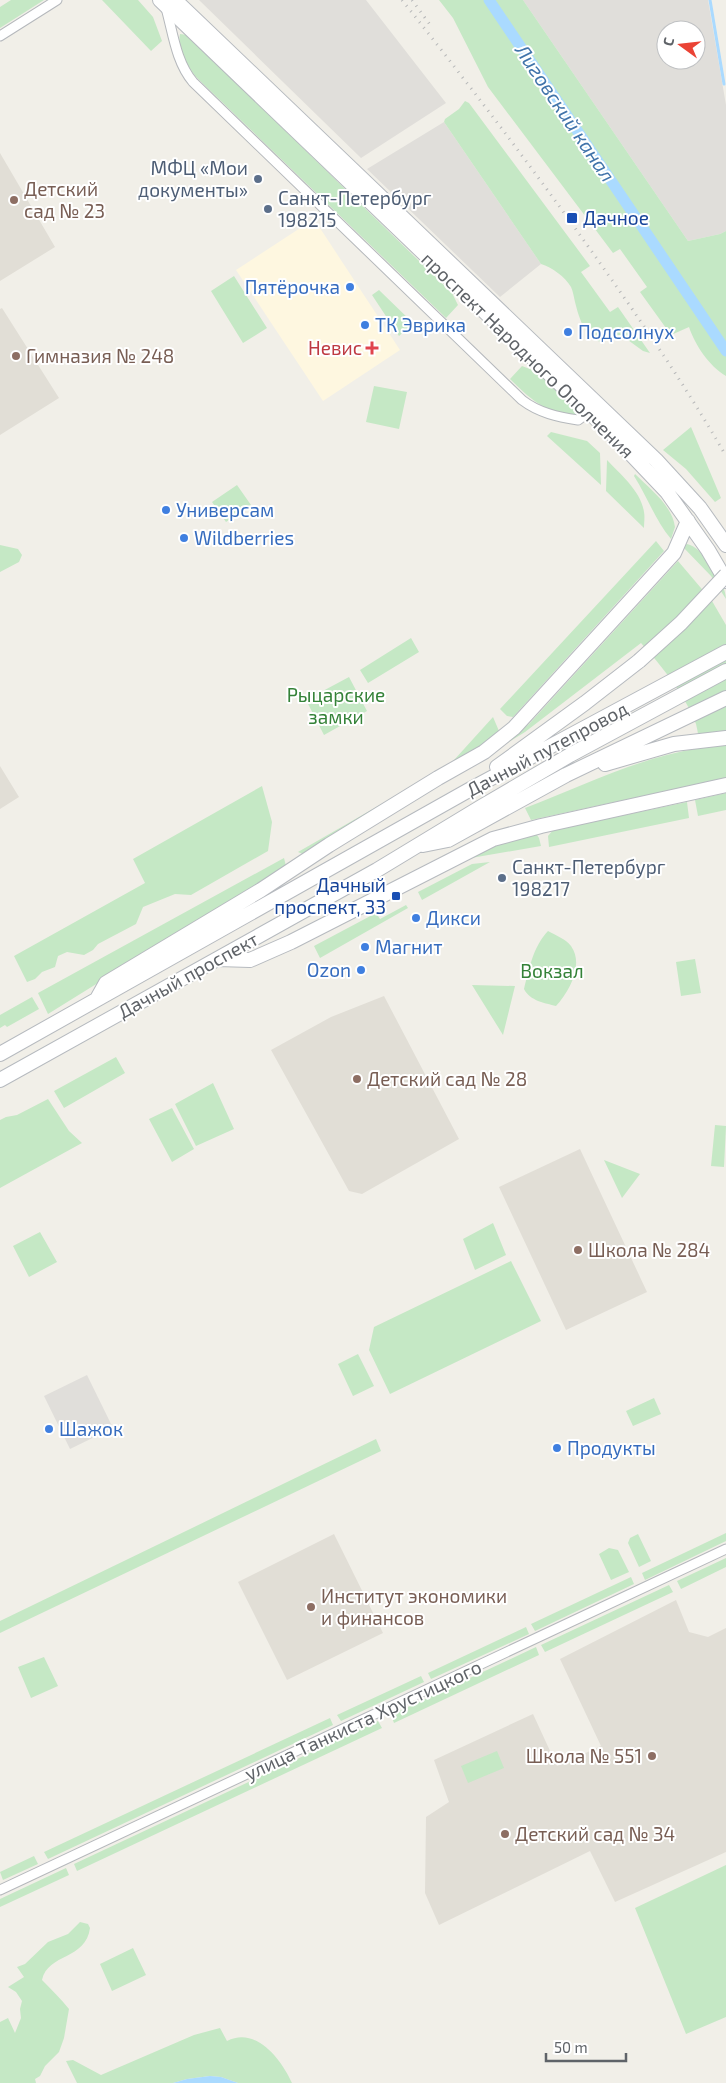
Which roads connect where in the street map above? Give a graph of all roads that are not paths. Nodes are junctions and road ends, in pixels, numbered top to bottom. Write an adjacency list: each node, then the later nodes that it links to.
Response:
1 (57, 0): 3 (street)
2 (167, 2): 4 (main road, проспект Народного Ополчения); 4 (street)
3 (0, 36)
4 (594, 408): 5 (main road, проспект Народного Ополчения); 6 (main road, проспект Народного Ополчения)
5 (688, 521): 8 (main road, проспект Народного Ополчения); 20 (main road)
6 (726, 545)
7 (726, 575): 15 (main road, bridge)
8 (726, 581)
9 (726, 652): 15 (main road, Дачный путепровод)
10 (726, 671): 17 (main road, Дачный путепровод)
11 (726, 698): 13 (main road)
12 (726, 738): 13 (main road)
13 (566, 775): 17 (main road)
14 (726, 786): 19 (main road)
15 (470, 790): 16 (main road, Дачный путепровод)
16 (369, 847): 20 (main road, Дачный проспект)
17 (412, 848): 18 (main road, Дачный путепровод)
18 (377, 870): 19 (main road, Дачный проспект)
19 (217, 959): 22 (main road, Дачный проспект)
20 (96, 1000): 21 (main road, Дачный проспект)
21 (0, 1054)
22 (0, 1080)
23 (726, 1549): 24 (street, улица Танкиста Хрустицкого)
24 (0, 1890)

